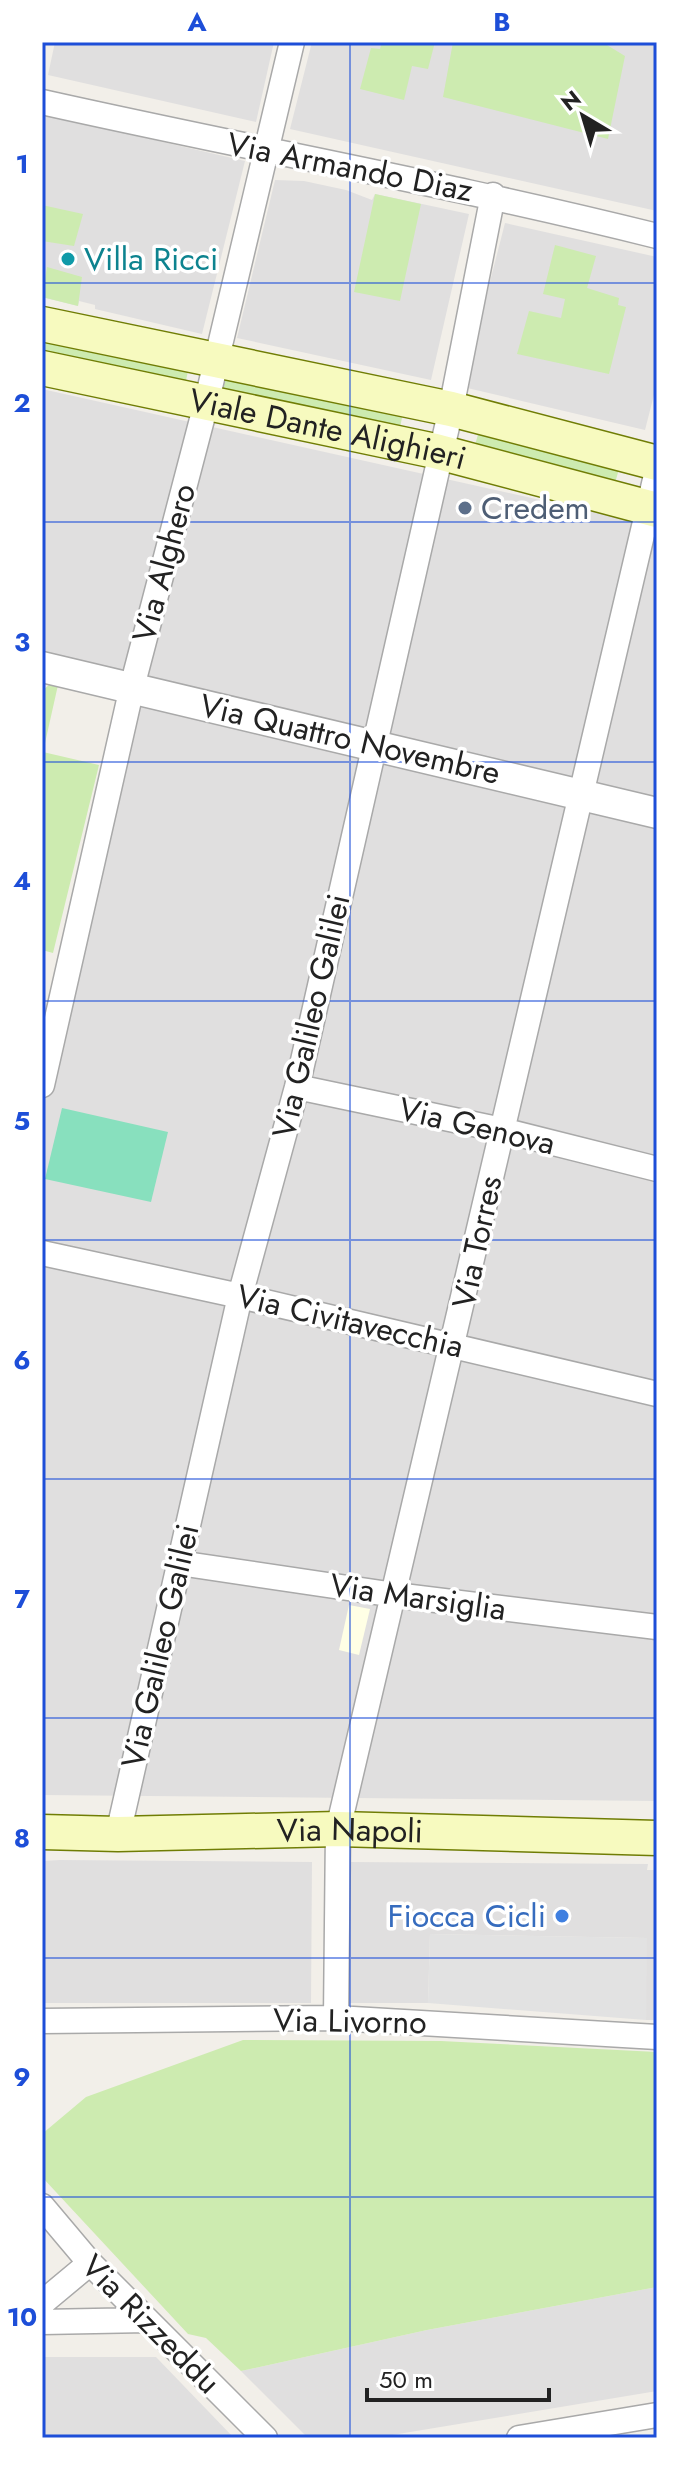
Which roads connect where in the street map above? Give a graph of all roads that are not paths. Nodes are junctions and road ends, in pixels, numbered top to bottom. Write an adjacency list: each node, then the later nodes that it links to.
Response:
1 (292, 42): 3 (street, Via Alghero)
2 (42, 102): 3 (street, Via Armando Diaz)
3 (263, 152): 4 (street, Via Armando Diaz); 7 (street, Via Alghero)
4 (493, 195): 5 (street, Via Armando Diaz); 10 (street, Via Galileo Galilei)
5 (657, 236)
6 (42, 324): 7 (main road, Viale Dante Alighieri)
7 (215, 360): 9 (street, Via Alghero); 10 (main road, Viale Dante Alighieri)
8 (42, 368): 9 (main road, Viale Dante Alighieri)
9 (206, 404): 11 (main road, Viale Dante Alighieri); 16 (street, Via Alghero)
10 (451, 409): 11 (street, Via Galileo Galilei); 12 (main road, Viale Dante Alighieri)
11 (439, 453): 14 (main road, Viale Dante Alighieri); 17 (street, Via Galileo Galilei)
12 (657, 463)
13 (657, 471): 14 (street, Via Torres)
14 (652, 509): 18 (street, Via Torres)
15 (42, 667): 16 (street, Via Quattro Novembre)
16 (132, 687): 17 (street, Via Quattro Novembre); 20 (street, Via Alghero)
17 (373, 746): 18 (street, Via Quattro Novembre); 22 (street, Via Galileo Galilei)
18 (581, 793): 19 (street, Via Quattro Novembre); 23 (street, Via Torres)
19 (657, 813)
20 (49, 1018): 21 (street, Via Alghero)
21 (42, 1085)
22 (297, 1087): 23 (street, Via Genova); 26 (street, Via Galileo Galilei)
23 (502, 1130): 24 (street, Via Genova); 27 (street, Via Torres)
24 (657, 1169)
25 (42, 1253): 26 (street, Via Civitavecchia)
26 (240, 1296): 27 (street, Via Civitavecchia); 29 (street, Via Galileo Galilei)
27 (455, 1345): 28 (street, Via Civitavecchia); 30 (street, Via Torres)
28 (657, 1394)
29 (179, 1563): 30 (street, Via Marsiglia); 34 (street, Via Galileo Galilei)
30 (395, 1595): 31 (street, Via Marsiglia); 32 (street, Via Torres)
31 (657, 1627)
32 (338, 1829): 34 (main road, Via Napoli); 35 (main road, Via Napoli); 36 (street, Via Torres)
33 (42, 1832): 34 (main road, Via Napoli)
34 (118, 1834)
35 (657, 1838)
36 (336, 2018): 37 (street, Via Livorno); 38 (street, Via Livorno)
37 (42, 2021)
38 (657, 2037)
39 (42, 2206): 40 (street, Via Rizzeddu)
40 (90, 2263): 41 (street); 42 (street, Via Rizzeddu)
41 (42, 2303)
42 (147, 2320): 43 (street); 45 (street, Via Rizzeddu)
43 (42, 2322)
44 (657, 2415): 46 (street)
45 (265, 2438)
46 (519, 2438)

